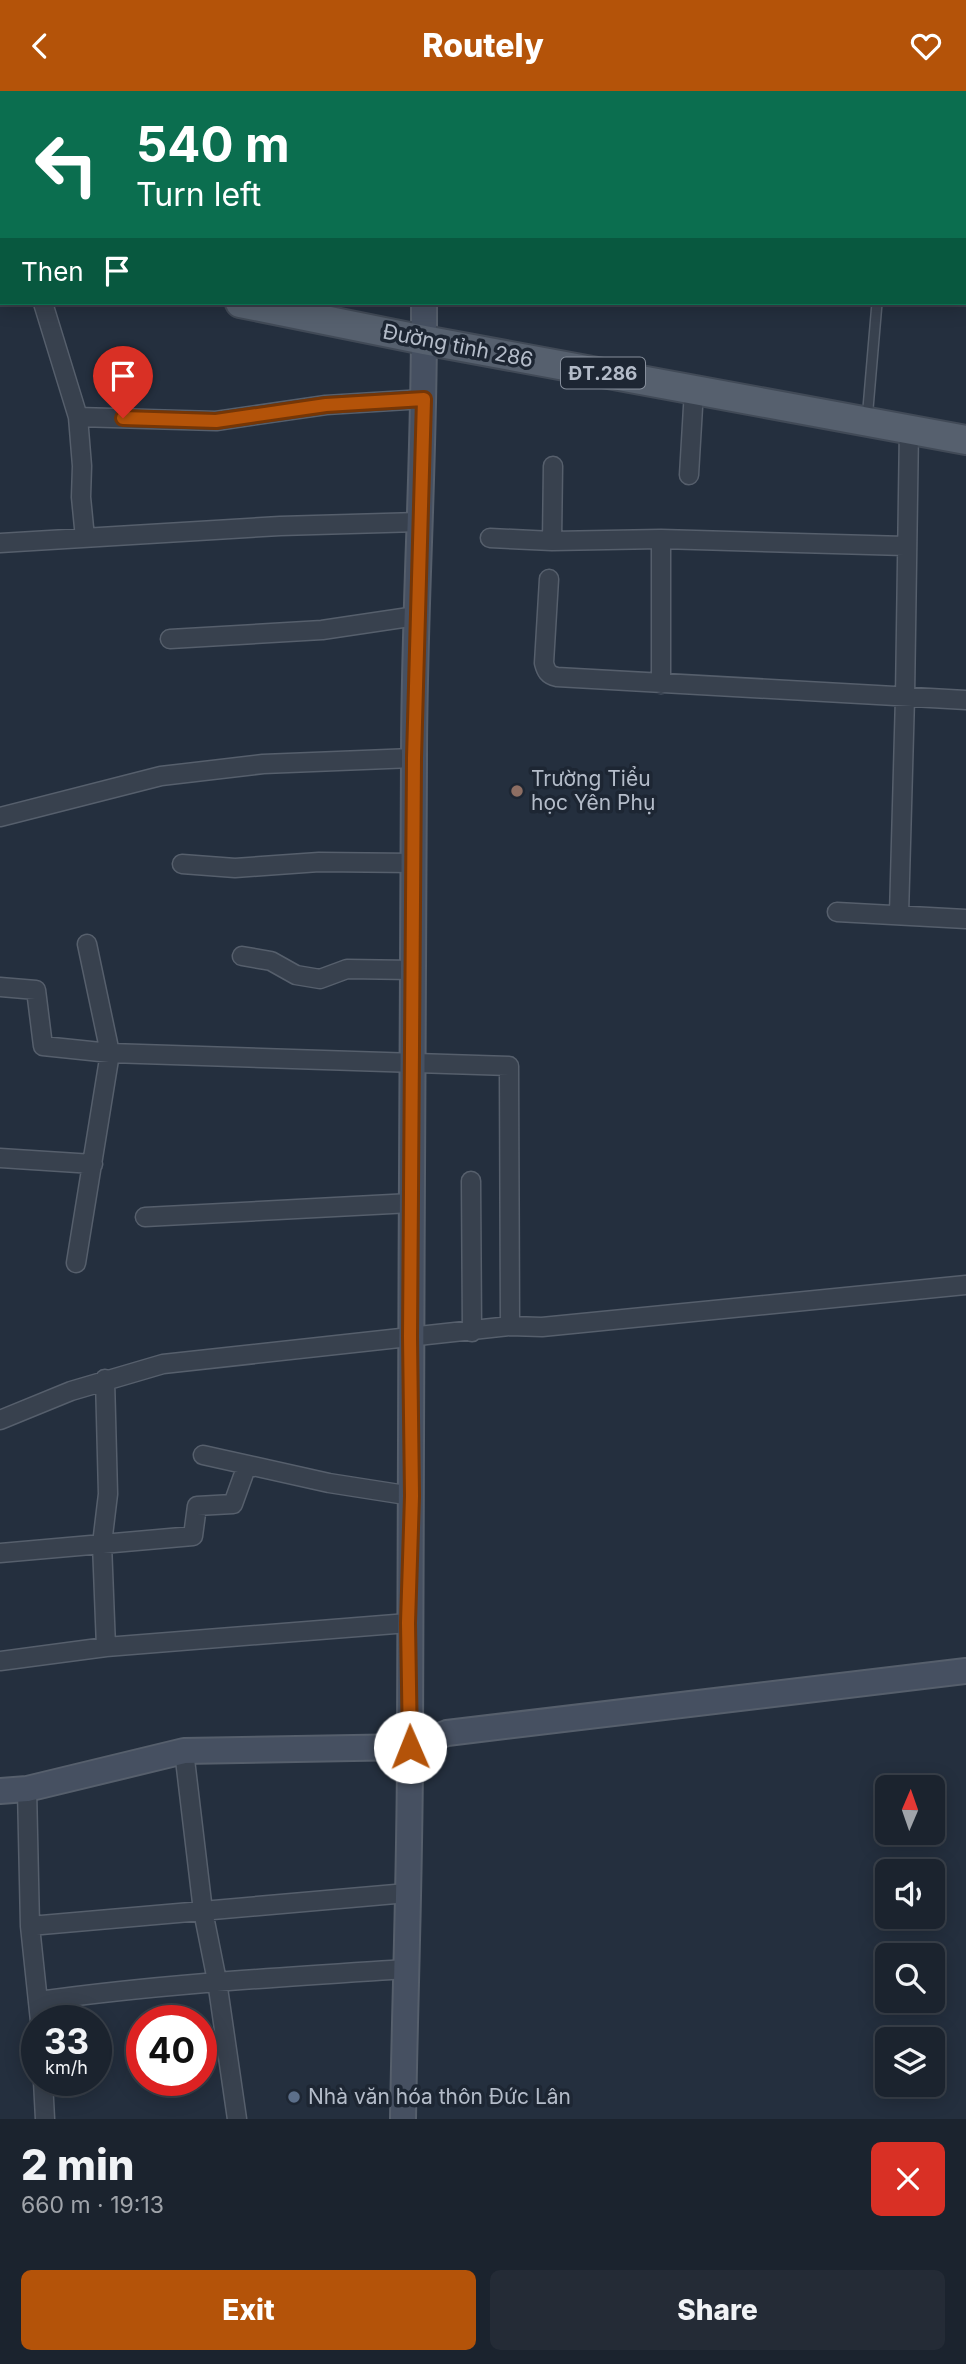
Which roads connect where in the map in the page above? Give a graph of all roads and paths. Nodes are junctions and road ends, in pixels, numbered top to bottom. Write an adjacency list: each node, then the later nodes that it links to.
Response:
1 (44, 305): 8 (street)
2 (250, 305): 5 (main road, Đường tỉnh 286 / ĐT.286)
3 (424, 305): 5 (street)
4 (877, 305): 9 (lane)
5 (424, 340): 6 (main road, Đường tỉnh 286 / ĐT.286); 7 (street)
6 (694, 390): 9 (main road, Đường tỉnh 286 / ĐT.286); 13 (street)
7 (424, 399): 8 (street); 14 (street)
8 (78, 417): 15 (street)
9 (867, 422): 10 (main road, Đường tỉnh 286 / ĐT.286)
10 (909, 429): 11 (main road, Đường tỉnh 286 / ĐT.286); 20 (street)
11 (966, 440)
12 (553, 466): 18 (street)
13 (689, 475)
14 (419, 522): 15 (street); 22 (street)
15 (85, 538): 19 (street)
16 (490, 538): 18 (street)
17 (661, 539): 18 (street); 20 (street); 24 (street)
18 (552, 541)
19 (0, 543)
20 (905, 546): 25 (street)
21 (550, 579): 24 (street)
22 (416, 616): 23 (street); 27 (street)
23 (170, 639)
24 (661, 684): 25 (street)
25 (905, 697): 26 (street); 32 (street)
26 (966, 700)
27 (414, 758): 28 (street); 29 (street)
28 (0, 817)
29 (414, 863): 30 (street); 36 (street)
30 (182, 864)
31 (837, 912): 32 (street)
32 (899, 915): 33 (street)
33 (966, 919)
34 (87, 944): 38 (street)
35 (242, 955): 36 (street)
36 (412, 970): 39 (street)
37 (0, 987): 38 (street)
38 (110, 1053): 39 (street); 41 (street)
39 (411, 1062): 43 (street); 47 (street)
40 (0, 1157): 41 (street)
41 (93, 1164): 45 (street)
42 (471, 1181): 48 (street)
43 (411, 1203): 44 (street); 49 (street)
44 (145, 1217)
45 (76, 1263)
46 (966, 1285): 47 (street)
47 (510, 1327): 48 (street)
48 (472, 1332): 49 (street)
49 (410, 1337): 50 (street); 54 (street)
50 (105, 1379): 51 (street); 55 (street)
51 (0, 1420)
52 (203, 1455): 53 (street)
53 (247, 1465): 54 (street); 55 (street)
54 (412, 1496): 57 (street)
55 (102, 1544): 56 (street); 58 (street)
56 (0, 1553)
57 (408, 1623): 58 (street); 61 (street)
58 (106, 1647): 59 (street)
59 (0, 1661)
60 (966, 1671): 61 (street)
61 (410, 1747): 62 (street); 65 (street)
62 (184, 1751): 63 (street); 66 (street)
63 (27, 1789): 64 (street); 67 (street)
64 (0, 1791)
65 (407, 1893): 66 (street); 68 (street)
66 (203, 1911): 67 (street); 69 (street)
67 (30, 1926): 70 (street)
68 (405, 1969): 69 (street); 75 (street)
69 (217, 1981): 70 (street); 74 (street)
70 (39, 2001): 71 (street)
71 (39, 2005)
72 (44, 2096): 73 (street)
73 (45, 2119)
74 (237, 2119)
75 (403, 2119)

